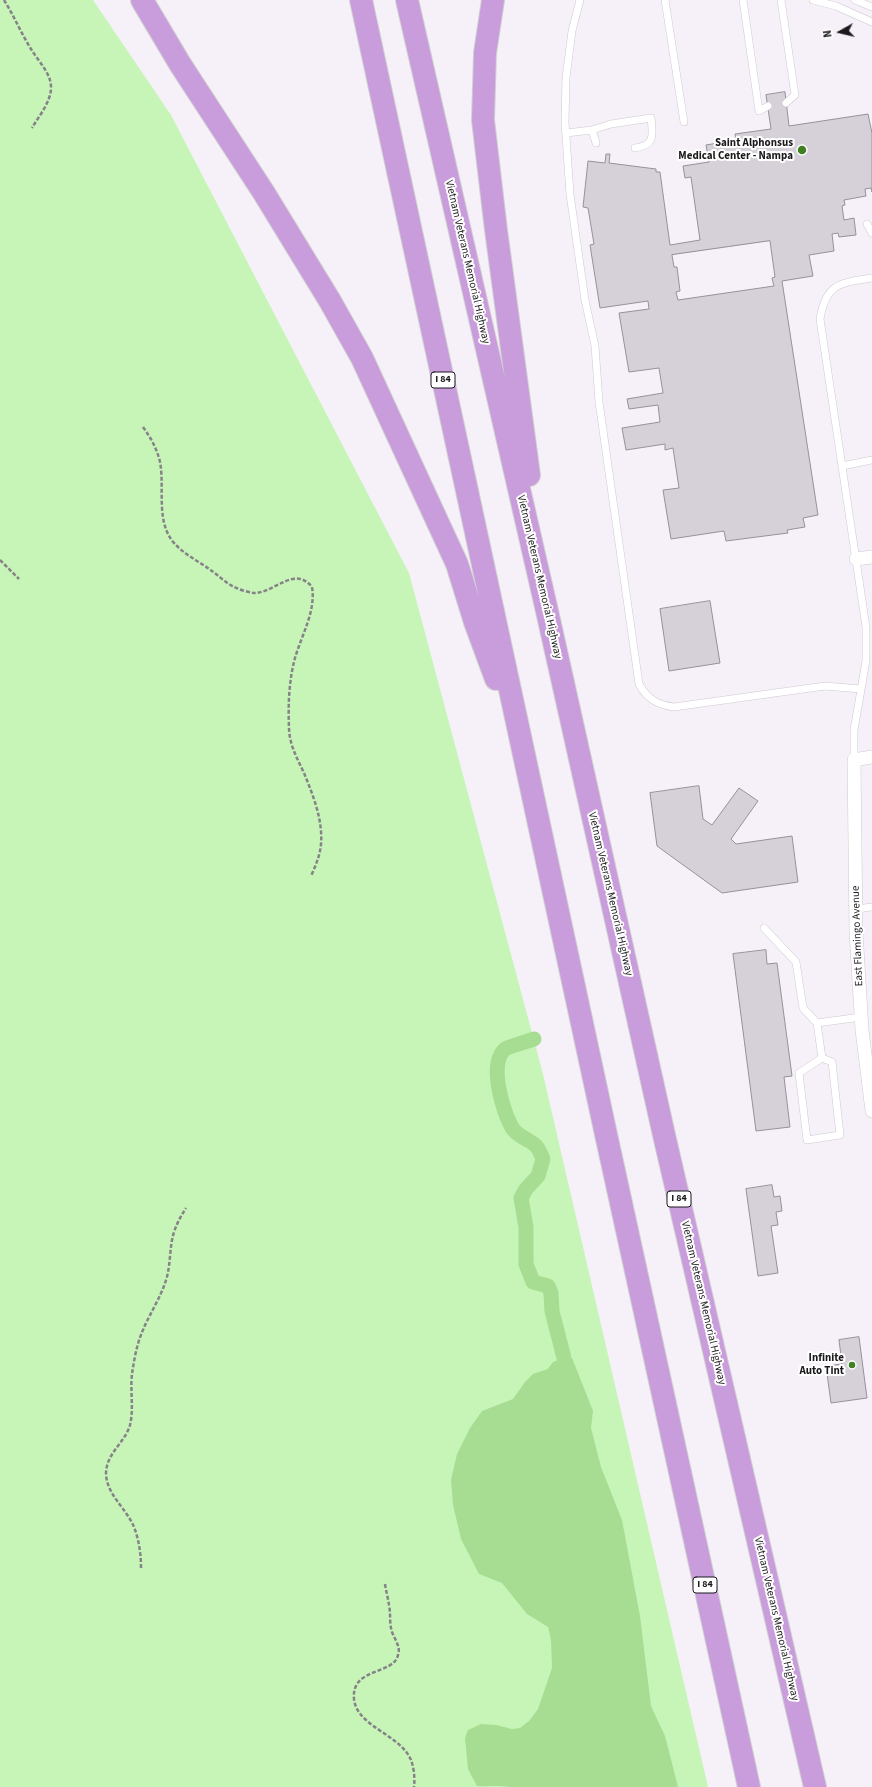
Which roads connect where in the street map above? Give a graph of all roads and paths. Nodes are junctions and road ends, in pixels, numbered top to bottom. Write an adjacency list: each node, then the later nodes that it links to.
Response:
1 (4, 0): 17 (path)
2 (142, 0): 35 (highway)
3 (361, 0): 35 (highway, I 84)
4 (407, 0): 32 (highway, Vietnam Veterans Memorial Highway / I 84)
5 (493, 0): 32 (highway)
6 (580, 0): 19 (lane)
7 (665, 0): 16 (lane)
8 (743, 0): 15 (lane)
9 (781, 0): 14 (lane)
10 (814, 0): 13 (lane)
11 (855, 0): 12 (lane)
12 (872, 7)
13 (872, 22)
14 (786, 103)
15 (768, 106)
16 (684, 122)
17 (32, 128)
18 (592, 130): 19 (lane); 20 (lane); 21 (lane)
19 (566, 133): 33 (lane)
20 (596, 143)
21 (635, 148)
22 (867, 224): 23 (lane)
23 (872, 233)
24 (872, 278): 27 (lane)
25 (143, 427): 37 (path)
26 (872, 460): 27 (lane)
27 (842, 466): 29 (lane)
28 (872, 556): 29 (street)
29 (856, 559): 33 (lane)
30 (0, 560): 31 (path)
31 (19, 579)
32 (547, 611): 50 (highway, Vietnam Veterans Memorial Highway / I 84)
33 (860, 689): 36 (lane)
34 (872, 757): 36 (street)
35 (524, 759): 49 (highway, I 84)
36 (854, 760): 39 (street, East Flamingo Avenue)
37 (312, 876)
38 (872, 907): 39 (lane)
39 (856, 909): 41 (street, East Flamingo Avenue)
40 (764, 928): 42 (lane)
41 (861, 1017): 42 (lane); 44 (street, East Flamingo Avenue)
42 (817, 1023): 43 (lane)
43 (822, 1058): 43 (lane)
44 (872, 1111)
45 (186, 1208): 46 (path)
46 (142, 1568)
47 (385, 1584): 48 (path)
48 (414, 1787)
49 (750, 1787)
50 (815, 1787)

